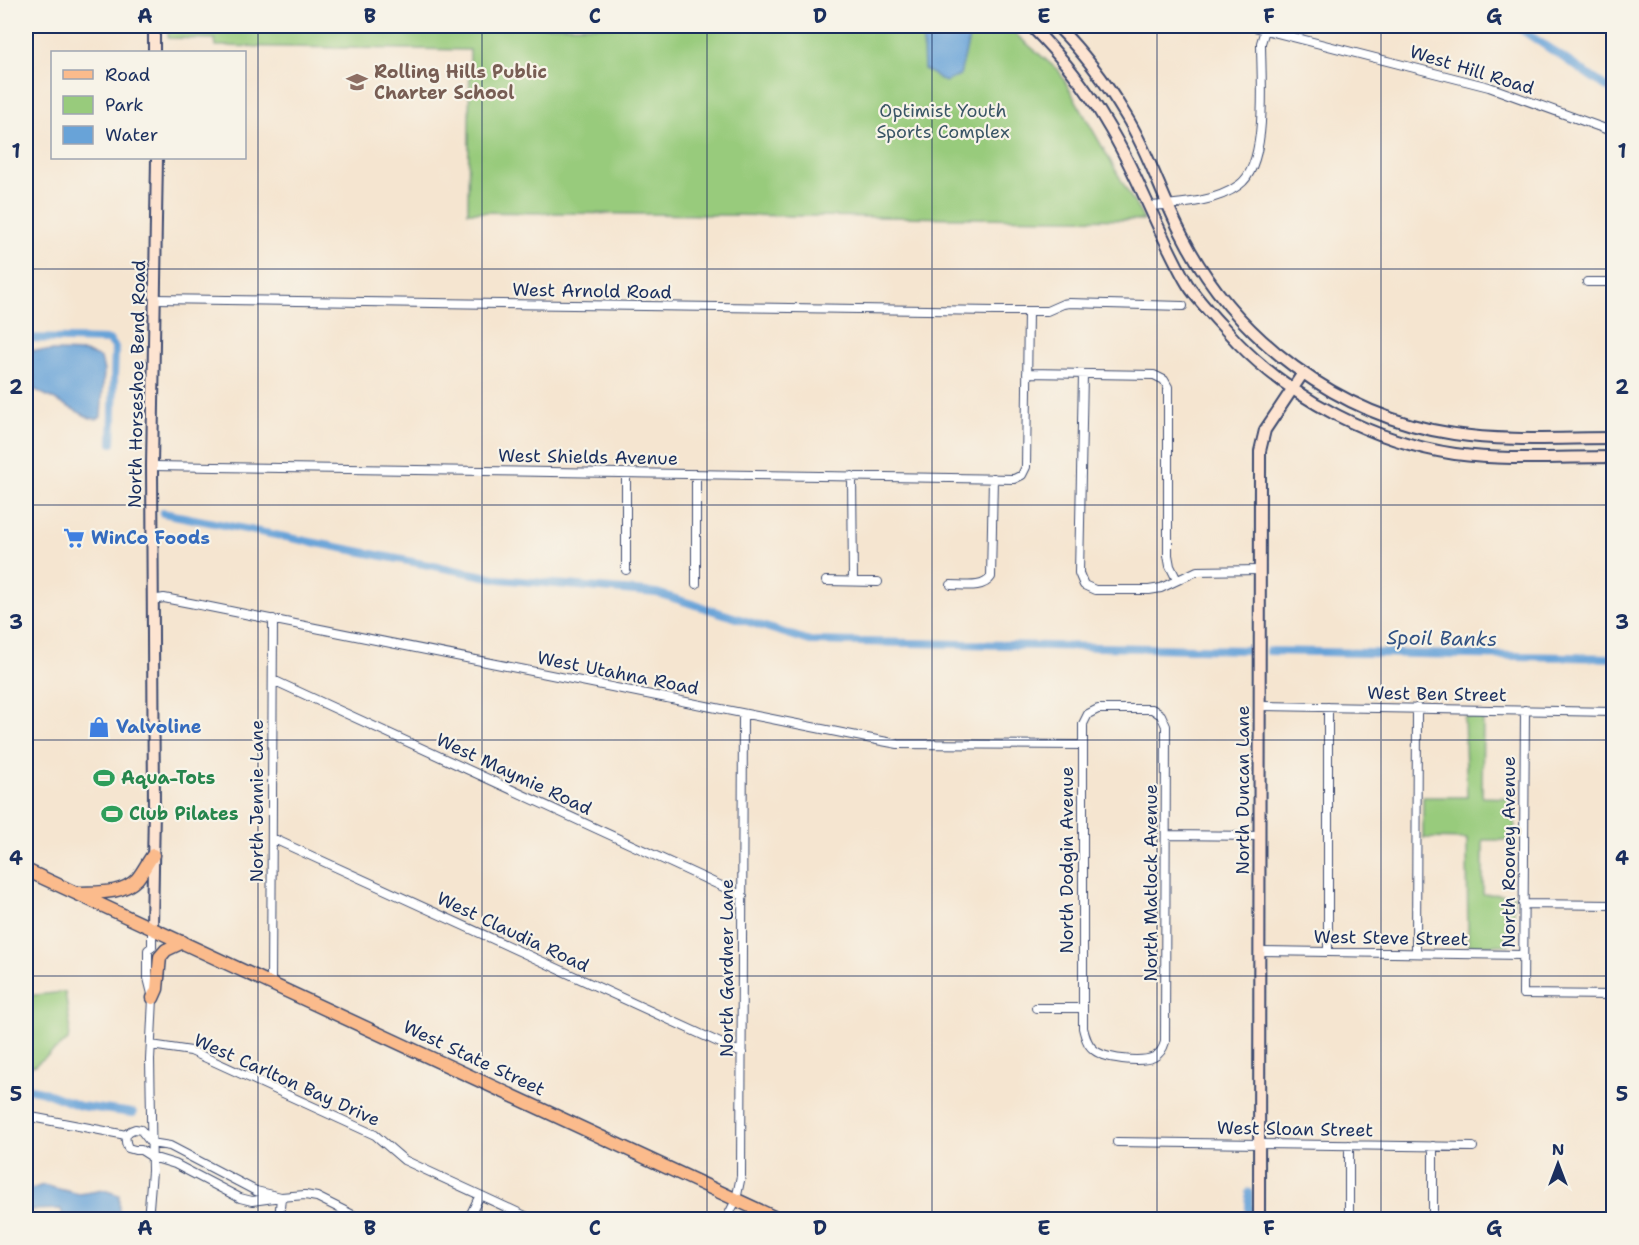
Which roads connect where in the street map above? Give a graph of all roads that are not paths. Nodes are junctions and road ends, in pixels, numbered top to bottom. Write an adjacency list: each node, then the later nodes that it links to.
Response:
1 (154, 26): 6 (street)
2 (1031, 26): 10 (street)
3 (1058, 26): 9 (street)
4 (1250, 26): 5 (street, West Hill Road)
5 (1265, 30): 7 (street, West Hill Road); 9 (street)
6 (154, 51)
7 (1614, 132)
8 (157, 159): 13 (street, North Horseshoe Bend Road)
9 (1169, 205): 10 (street); 18 (street)
10 (1150, 206): 19 (street)
11 (1587, 282): 12 (street)
12 (1614, 282)
13 (155, 299): 15 (street, West Arnold Road); 22 (street, North Horseshoe Bend Road)
14 (1183, 306): 15 (street, West Arnold Road)
15 (1028, 311): 16 (street)
16 (1027, 373): 17 (street); 26 (street, West Shields Avenue)
17 (1083, 374): 29 (street); 29 (street)
18 (1303, 374): 19 (street, North Duncan Lane); 20 (street)
19 (1292, 388): 21 (street); 28 (street, North Duncan Lane)
20 (1614, 438)
21 (1614, 457)
22 (152, 466): 23 (street, West Shields Avenue); 35 (street, North Horseshoe Bend Road)
23 (626, 473): 24 (street, West Shields Avenue); 27 (street)
24 (696, 474): 25 (street, West Shields Avenue); 33 (street)
25 (852, 476): 26 (street, West Shields Avenue); 31 (street)
26 (993, 478): 34 (street)
27 (626, 570)
28 (1260, 570): 29 (street); 38 (street, North Duncan Lane)
29 (1177, 580)
30 (826, 581): 31 (street)
31 (853, 581): 32 (street)
32 (878, 582)
33 (696, 584)
34 (951, 585)
35 (152, 600): 36 (street, West Utahna Road); 49 (street, North Horseshoe Bend Road)
36 (273, 619): 37 (street, North Jennie Lane); 43 (street, West Utahna Road)
37 (273, 680): 48 (street, North Jennie Lane); 52 (street, West Maymie Road)
38 (1260, 706): 39 (street, West Ben Street); 47 (street, North Duncan Lane)
39 (1328, 707): 40 (street, West Ben Street); 58 (street)
40 (1417, 708): 41 (street, West Ben Street); 59 (street)
41 (1525, 710): 42 (street, West Ben Street); 53 (street, North Rooney Avenue)
42 (1614, 712)
43 (743, 714): 45 (street, West Utahna Road); 52 (street, North Gardner Lane)
44 (1161, 715): 45 (street, North Dodgin Avenue); 46 (street, North Matlock Avenue)
45 (1082, 745): 65 (street, North Dodgin Avenue)
46 (1167, 835): 47 (street); 67 (street, North Matlock Avenue)
47 (1260, 836): 57 (street, North Duncan Lane)
48 (272, 838): 61 (street, North Jennie Lane); 68 (street, West Claudia Road)
49 (153, 855): 51 (main road); 55 (street, North Horseshoe Bend Road)
50 (26, 870): 51 (main road, West State Street)
51 (76, 893): 55 (main road, West State Street)
52 (742, 896): 68 (street, North Gardner Lane)
53 (1523, 904): 54 (street); 60 (street, North Rooney Avenue)
54 (1614, 905)
55 (152, 929): 56 (main road, West State Street); 63 (street, North Horseshoe Bend Road)
56 (183, 942): 61 (main road, West State Street); 63 (main road)
57 (1259, 951): 58 (street, West Steve Street); 73 (street, North Duncan Lane)
58 (1328, 952): 59 (street, West Steve Street)
59 (1416, 954): 60 (street, West Steve Street)
60 (1523, 955): 62 (street, North Rooney Avenue)
61 (271, 984): 80 (main road, West State Street)
62 (1614, 995)
63 (153, 998): 66 (street, North Horseshoe Bend Road)
64 (1036, 1008): 65 (street)
65 (1081, 1008): 67 (street, North Dodgin Avenue)
66 (151, 1045): 72 (street, North Horseshoe Bend Road); 78 (street, West Carlton Bay Drive)
67 (1161, 1052)
68 (742, 1053): 80 (street, North Gardner Lane)
69 (26, 1116): 70 (street)
70 (126, 1135): 72 (street); 77 (street)
71 (1117, 1142): 73 (street, West Sloan Street)
72 (152, 1143): 77 (street, North Horseshoe Bend Road); 79 (street)
73 (1259, 1143): 74 (street, West Sloan Street); 88 (street, North Duncan Lane)
74 (1349, 1145): 75 (street, West Sloan Street); 89 (street)
75 (1433, 1146): 76 (street, West Sloan Street); 90 (street)
76 (1473, 1147)
77 (152, 1157): 79 (street); 81 (street, North Horseshoe Bend Road)
78 (480, 1195): 84 (street); 85 (street, West Carlton Bay Drive)
79 (281, 1197): 82 (street); 83 (street)
80 (736, 1200): 86 (street, North Gardner Lane); 87 (main road, West State Street)
81 (148, 1220)
82 (279, 1220)
83 (363, 1220)
84 (468, 1220)
85 (534, 1220)
86 (726, 1220)
87 (780, 1220)
88 (1259, 1220)
89 (1349, 1220)
90 (1433, 1220)

